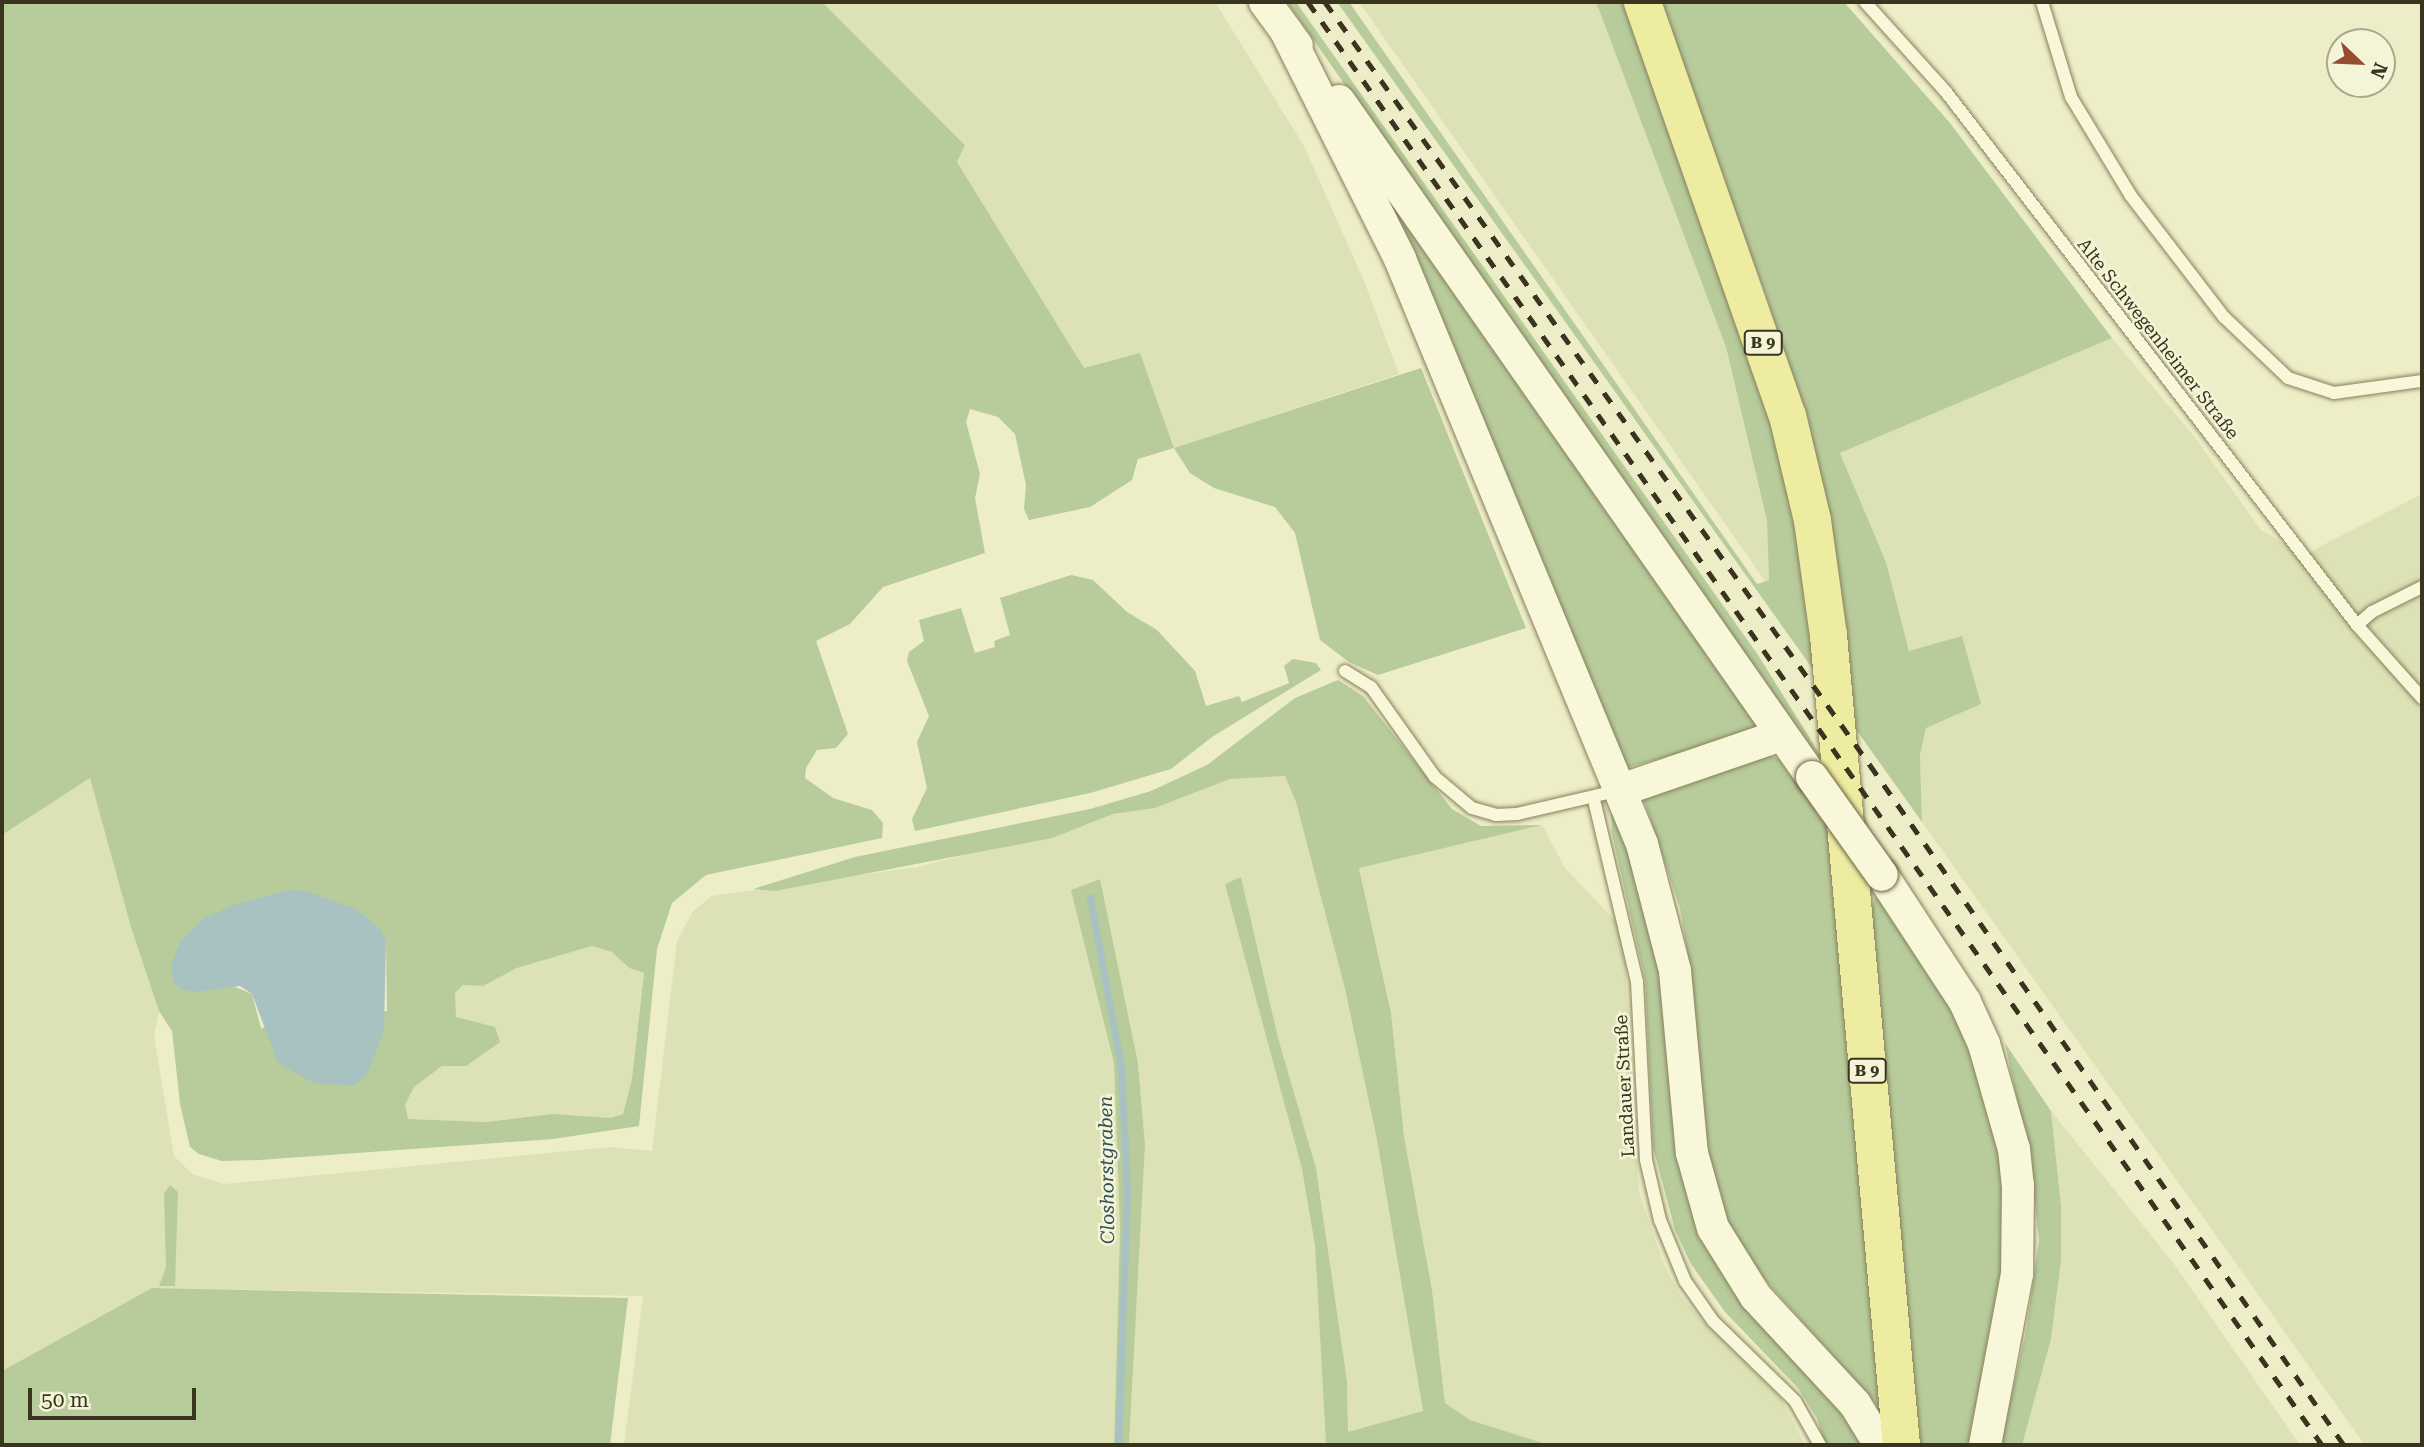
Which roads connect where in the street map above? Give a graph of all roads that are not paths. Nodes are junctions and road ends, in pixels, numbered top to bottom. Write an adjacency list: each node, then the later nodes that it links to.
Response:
1 (1265, 2): 5 (main road)
2 (1642, 2): 15 (main road, B 9)
3 (1865, 2): 8 (lane, Alte Schwegenheimer Straße)
4 (2042, 2): 6 (lane)
5 (1286, 31): 11 (main road); 12 (main road)
6 (2422, 382)
7 (2422, 587): 8 (lane)
8 (2357, 625): 10 (lane, Alte Schwegenheimer Straße)
9 (1345, 671): 12 (lane)
10 (2422, 698)
11 (1782, 735): 12 (main road); 16 (main road, bridge)
12 (1607, 795): 13 (lane, Landauer Straße); 14 (main road)
13 (1820, 1445)
14 (1880, 1445)
15 (1901, 1445)
16 (1985, 1445)

